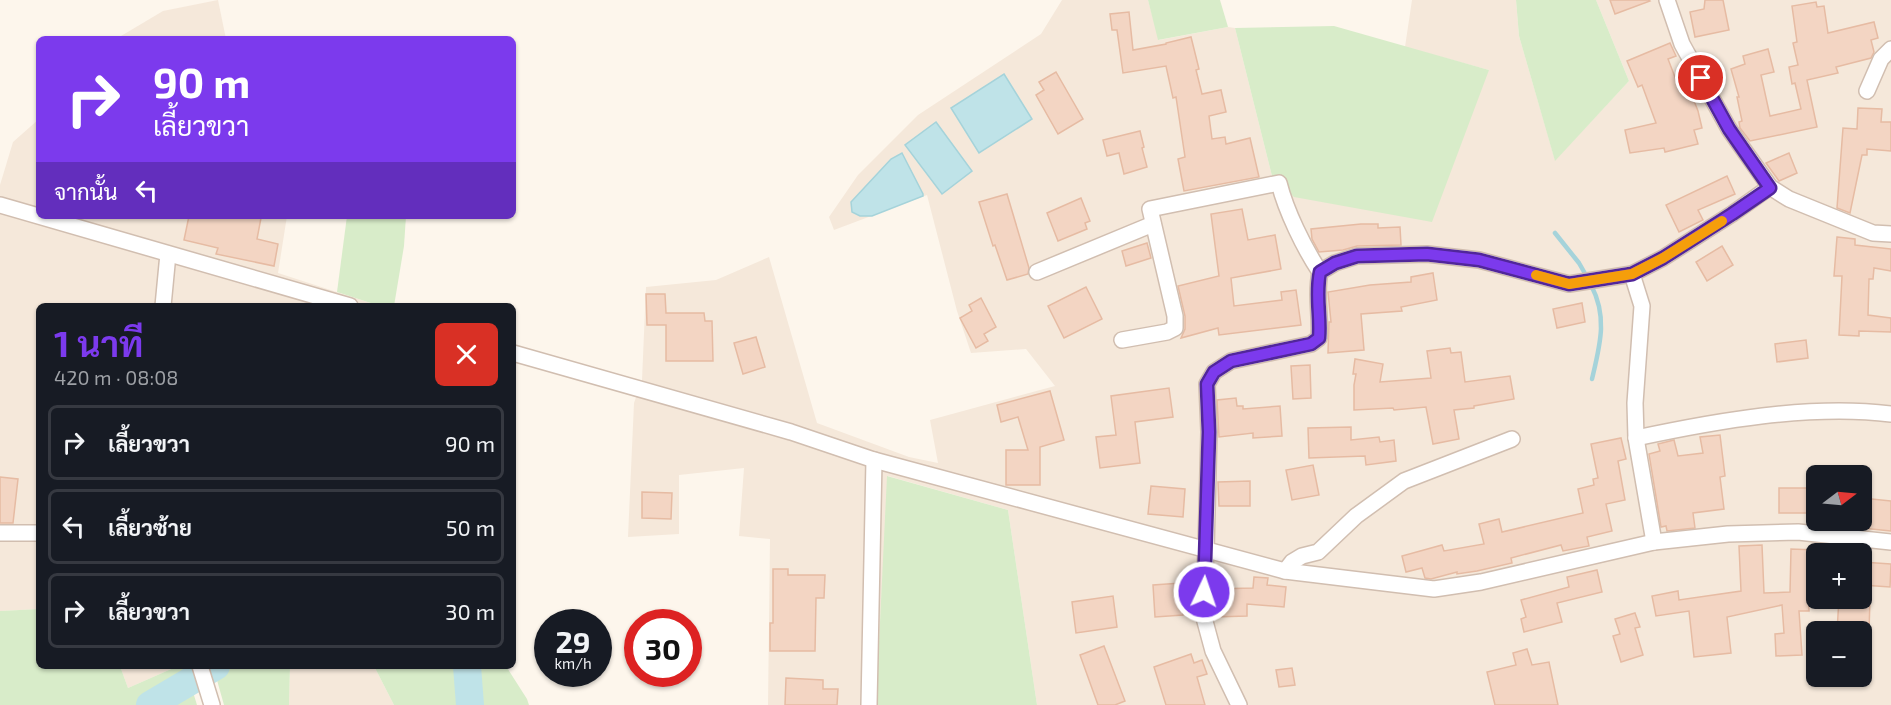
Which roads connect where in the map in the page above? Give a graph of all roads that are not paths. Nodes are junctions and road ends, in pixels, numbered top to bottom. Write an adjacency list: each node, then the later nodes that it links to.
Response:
1 (1666, 0): 4 (street)
2 (1891, 49): 3 (street)
3 (1867, 91)
4 (1770, 188): 9 (street); 13 (street)
5 (0, 205): 6 (street)
6 (36, 216)
7 (48, 219): 10 (street)
8 (1153, 224): 11 (street); 12 (street); 16 (street)
9 (1891, 234)
10 (168, 254): 14 (street); 15 (street)
11 (1037, 272)
12 (1320, 272): 13 (street); 26 (street)
13 (1626, 275): 19 (street)
14 (163, 303)
15 (340, 303)
16 (1122, 340)
17 (516, 354): 21 (street)
18 (1891, 414): 19 (street)
19 (1636, 438): 24 (street)
20 (1512, 439): 27 (street)
21 (874, 460): 26 (street); 30 (street)
22 (0, 533): 23 (street)
23 (36, 533)
24 (1654, 542): 25 (street); 27 (street)
25 (1891, 542)
26 (1206, 550): 27 (street); 31 (street)
27 (1286, 571)
28 (201, 669): 29 (street)
29 (212, 705)
30 (869, 705)
31 (1239, 705)

